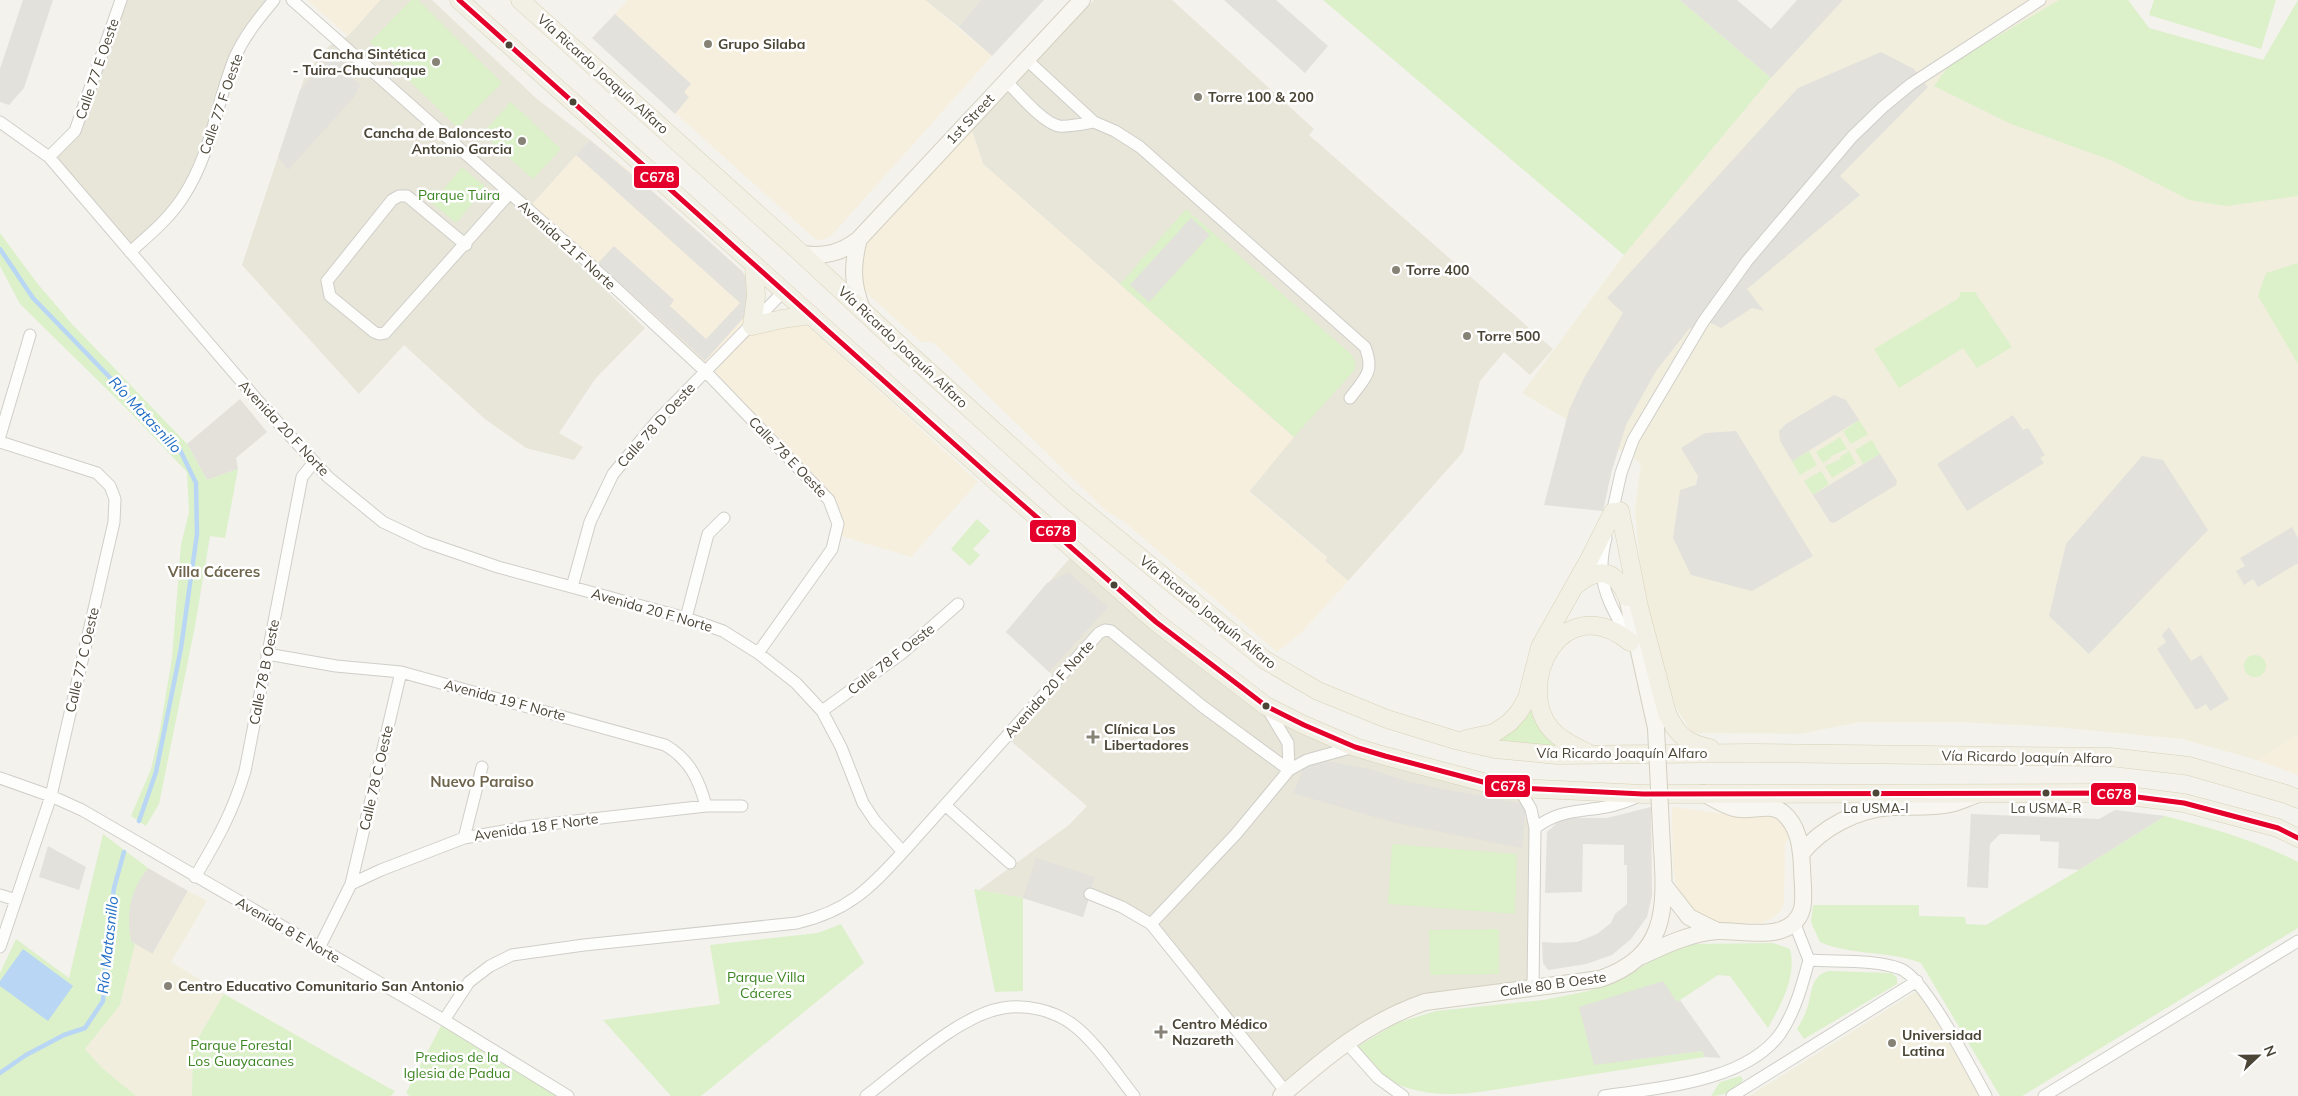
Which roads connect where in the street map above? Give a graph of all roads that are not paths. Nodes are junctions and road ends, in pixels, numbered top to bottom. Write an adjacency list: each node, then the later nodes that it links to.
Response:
1 (121, 0): 12 (street, Calle 77 E Oeste)
2 (274, 0): 16 (street, Calle 77 F Oeste)
3 (292, 0): 13 (street, Avenida 21 F Norte)
4 (460, 0): 18 (main road)
5 (520, 0): 17 (main road, Vía Ricardo Joaquín Alfaro)
6 (1082, 0): 8 (street, 1st Street)
7 (2040, 0): 29 (street)
8 (1027, 60): 9 (street, 1st Street); 11 (street)
9 (1006, 81): 11 (street); 14 (street, 1st Street)
10 (0, 122): 12 (street, Avenida 20 F Norte)
11 (1094, 122): 25 (street)
12 (49, 157): 16 (street, Avenida 20 F Norte)
13 (510, 193): 15 (street); 24 (street, Avenida 21 F Norte)
14 (859, 239): 17 (street, 1st Street); 20 (street)
15 (466, 245): 15 (street)
16 (130, 252): 28 (street, Avenida 20 F Norte)
17 (802, 254): 20 (main road, Vía Ricardo Joaquín Alfaro)
18 (754, 264): 19 (main road); 22 (main road)
19 (784, 291): 21 (main road); 22 (street, Calle 78 D Oeste)
20 (862, 309): 44 (main road, Vía Ricardo Joaquín Alfaro)
21 (811, 315): 22 (main road); 42 (main road)
22 (752, 326): 24 (street, Calle 78 D Oeste)
23 (30, 335): 26 (street)
24 (706, 372): 33 (street, Calle 78 D Oeste); 38 (street, Calle 78 E Oeste)
25 (1350, 398)
26 (0, 436)
27 (0, 442): 55 (street, Calle 77 C Oeste)
28 (314, 462): 33 (street, Avenida 20 F Norte); 39 (street, Calle 78 B Oeste)
29 (1616, 512): 31 (street); 32 (main road); 34 (street); 46 (main road)
30 (724, 518): 36 (street)
31 (1600, 573): 32 (main road); 34 (main road); 37 (street)
32 (1574, 586): 44 (main road)
33 (572, 587): 36 (street, Avenida 20 F Norte)
34 (1627, 598): 40 (street)
35 (958, 604): 43 (street, Calle 78 F Oeste)
36 (686, 618): 38 (street, Avenida 20 F Norte)
37 (1630, 642): 40 (street); 47 (main road)
38 (758, 653): 43 (street, Avenida 20 F Norte)
39 (267, 654): 41 (street, Avenida 19 F Norte); 66 (street, Calle 78 B Oeste)
40 (1641, 666): 68 (street, Calle 80 B Oeste, bridge)
41 (401, 672): 58 (street, Avenida 19 F Norte); 67 (street, Calle 78 C Oeste)
42 (1266, 706): 45 (main road); 49 (street)
43 (822, 711): 63 (street, Avenida 20 F Norte)
44 (1455, 740): 47 (main road, Vía Ricardo Joaquín Alfaro)
45 (1355, 747): 49 (street); 51 (main road)
46 (1752, 753): 47 (main road, Vía Ricardo Joaquín Alfaro); 56 (main road, Vía Ricardo Joaquín Alfaro)
47 (1591, 754)
48 (482, 767): 61 (street)
49 (1289, 770): 57 (street, Avenida 20 F Norte); 73 (street)
50 (0, 778): 55 (street, Avenida 8 E Norte)
51 (1519, 788): 54 (main road); 60 (street)
52 (1703, 793): 53 (main road); 54 (main road); 64 (street)
53 (1980, 793): 62 (main road); 64 (street)
54 (1643, 794): 60 (street)
55 (50, 796): 66 (street, Avenida 8 E Norte); 71 (street, Calle 77 C Oeste)
56 (2298, 799)
57 (945, 805): 63 (street, Avenida 20 F Norte); 65 (street)
58 (706, 806): 59 (street, Avenida 18 F Norte); 61 (street, Avenida 18 F Norte)
59 (742, 806)
60 (1535, 828): 81 (street)
61 (464, 838): 67 (street, Avenida 18 F Norte)
62 (2298, 838)
63 (903, 852): 82 (street)
64 (1802, 854): 72 (street)
65 (1010, 863)
66 (195, 876): 77 (street, Avenida 8 E Norte)
67 (351, 884): 77 (street)
68 (1664, 885): 74 (street); 78 (street, Calle 80 B Oeste)
69 (1090, 894): 73 (street)
70 (0, 895): 71 (street)
71 (16, 900): 76 (street, Calle 77 C Oeste)
72 (1794, 922): 74 (street); 79 (street)
73 (1151, 924): 87 (street)
74 (1717, 932): 78 (street)
75 (2298, 941): 95 (street)
76 (0, 947)
77 (318, 948): 82 (street, Avenida 8 E Norte)
78 (1640, 957): 81 (street, Calle 80 B Oeste)
79 (1809, 960): 80 (street); 84 (street)
80 (1917, 981): 85 (street); 94 (street)
81 (1533, 987): 83 (street, Calle 80 B Oeste)
82 (444, 1020): 88 (street, Avenida 8 E Norte)
83 (1346, 1042): 87 (street, Calle 80 B Oeste); 91 (street)
84 (1745, 1064): 85 (street); 86 (street)
85 (1755, 1083): 93 (street)
86 (1666, 1091): 92 (street)
87 (1283, 1094)
88 (568, 1096)
89 (866, 1096): 90 (street)
90 (1134, 1096)
91 (1403, 1096)
92 (1604, 1096)
93 (1732, 1096)
94 (1986, 1096)
95 (2044, 1096)

